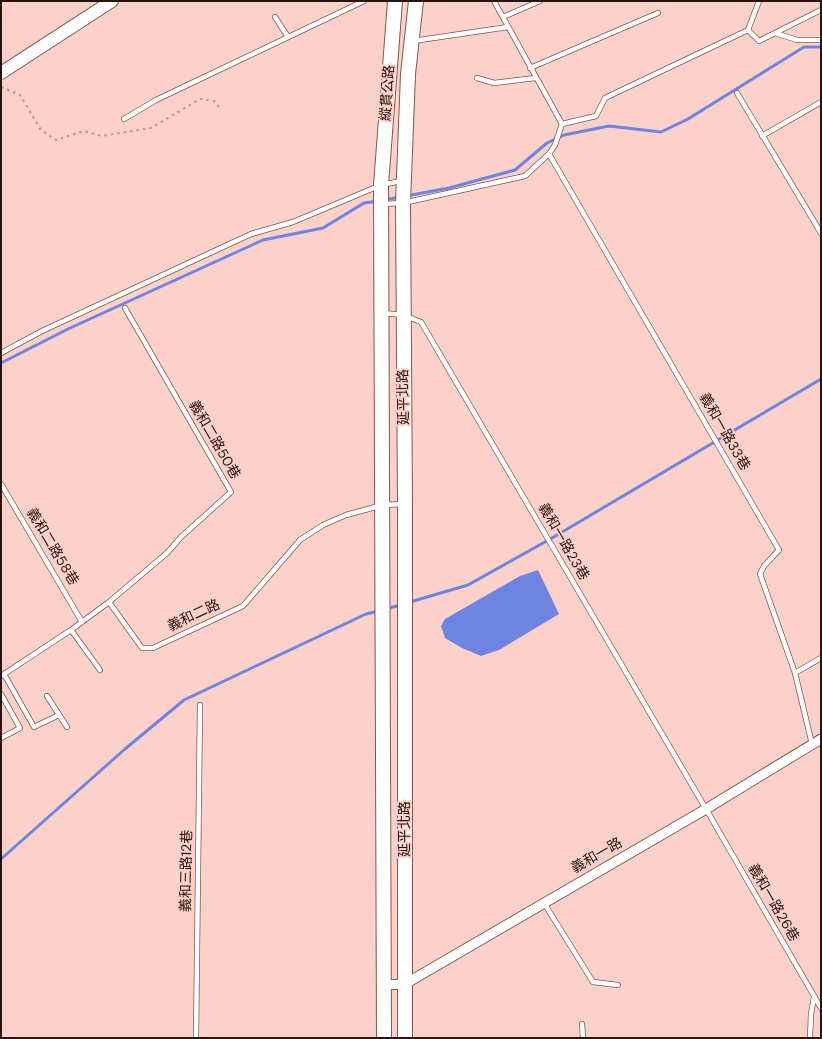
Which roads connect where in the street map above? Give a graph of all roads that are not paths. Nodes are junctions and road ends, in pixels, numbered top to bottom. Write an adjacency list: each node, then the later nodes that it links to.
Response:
1 (112, 1): 19 (street)
2 (364, 1): 15 (lane)
3 (395, 1): 20 (main road, 縱貫公路)
4 (416, 1): 17 (main road, 縱貫公路)
5 (494, 1): 11 (lane)
6 (540, 1): 11 (lane)
7 (759, 1): 13 (lane)
8 (821, 10): 14 (lane)
9 (658, 13): 18 (lane)
10 (275, 17): 15 (lane)
11 (503, 17): 12 (lane)
12 (508, 27): 17 (lane); 18 (lane)
13 (748, 30): 14 (lane); 27 (lane)
14 (775, 33): 16 (lane)
15 (288, 37): 26 (lane)
16 (821, 40)
17 (412, 41): 21 (main road, 縱貫公路)
18 (530, 68): 23 (lane)
19 (1, 73)
20 (389, 74): 21 (main road); 31 (main road, 縱貫公路)
21 (408, 74): 30 (main road, 縱貫公路)
22 (477, 78): 23 (lane)
23 (535, 78): 27 (lane)
24 (737, 94): 28 (lane)
25 (821, 102): 28 (lane)
26 (124, 118)
27 (562, 124): 29 (lane)
28 (762, 136): 34 (lane)
29 (549, 154): 32 (lane); 47 (lane, 義和一路33巷)
30 (403, 181): 31 (lane); 32 (main road, 縱貫公路)
31 (381, 185): 33 (main road, 縱貫公路); 38 (lane)
32 (403, 203): 33 (lane); 37 (main road, 延平北路)
33 (381, 204): 36 (main road, 延平北路)
34 (821, 233)
35 (125, 308): 42 (lane, 義和二路50巷)
36 (382, 313): 37 (lane, 義和一路23巷); 41 (main road, 延平北路)
37 (403, 315): 40 (main road, 延平北路); 57 (lane, 義和一路23巷)
38 (1, 353)
39 (1, 484): 43 (lane, 義和二路58巷)
40 (405, 504): 41 (lane, 義和二路); 59 (main road, 延平北路)
41 (383, 506): 42 (lane, 義和二路); 61 (main road, 延平北路)
42 (109, 602): 43 (lane)
43 (82, 622): 44 (lane)
44 (71, 630): 46 (lane); 48 (lane)
45 (821, 658): 47 (lane)
46 (100, 670)
47 (795, 674): 56 (lane, 義和一路33巷)
48 (2, 675): 52 (lane)
49 (1, 694): 54 (lane)
50 (47, 696): 52 (lane)
51 (200, 705): 65 (lane, 義和三路12巷)
52 (59, 715): 53 (lane)
53 (66, 728)
54 (1, 738)
55 (821, 739): 56 (street, 義和一路)
56 (812, 744): 57 (street, 義和一路)
57 (706, 809): 58 (street, 義和一路); 62 (lane, 義和一路26巷)
58 (544, 903): 59 (street, 義和一路); 60 (lane)
59 (405, 984): 61 (street, 義和一路); 67 (main road, 延平北路)
60 (618, 984)
61 (384, 985): 66 (main road, 延平北路)
62 (814, 996): 63 (lane, 義和一路26巷); 69 (lane)
63 (821, 1008)
64 (582, 1024): 68 (lane)
65 (196, 1038)
66 (384, 1038)
67 (405, 1038)
68 (583, 1038)
69 (810, 1038)

